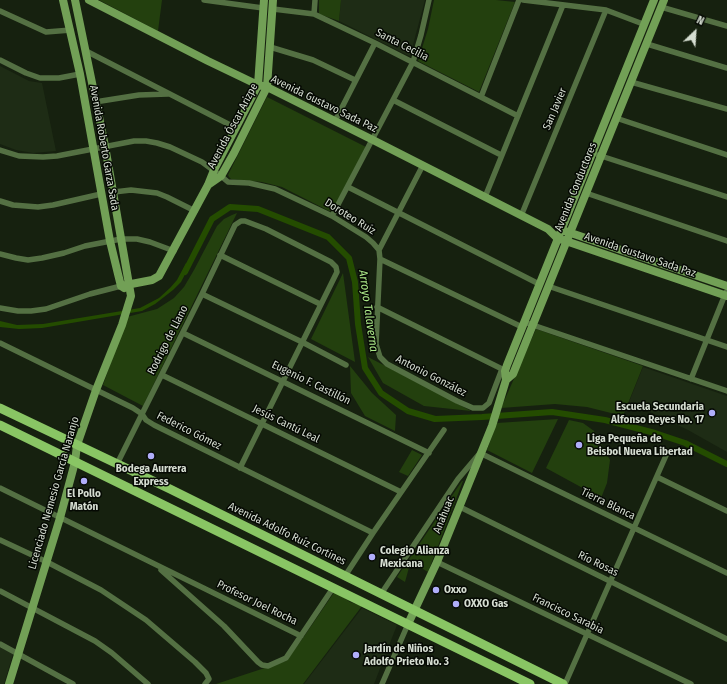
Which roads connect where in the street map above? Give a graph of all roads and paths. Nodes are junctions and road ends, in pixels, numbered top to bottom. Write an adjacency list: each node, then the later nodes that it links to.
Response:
1 (63, 0): 20 (street, Avenida Roberto Garza Sada)
2 (75, 0): 24 (street, Avenida Roberto Garza Sada)
3 (89, 0): 31 (street, Avenida Gustavo Sada Paz)
4 (204, 0): 12 (street)
5 (274, 0): 14 (street, Avenida Óscar Arizpe)
6 (315, 0): 17 (street)
7 (429, 0): 26 (street)
8 (520, 0): 34 (street)
9 (523, 0): 13 (street)
10 (654, 0): 18 (street, Avenida Conductores)
11 (663, 3): 19 (street); 22 (street, Avenida Conductores)
12 (264, 4): 31 (street, Avenida Óscar Arizpe)
13 (563, 5): 15 (street); 38 (street)
14 (273, 9): 17 (street, Santa Cecilia); 23 (street, Avenida Óscar Arizpe)
15 (606, 10): 18 (street); 63 (street, San Javier)
16 (0, 11): 20 (street)
17 (314, 14): 21 (street, Santa Cecilia)
18 (644, 24): 46 (street, Avenida Conductores)
19 (727, 26)
20 (71, 30): 28 (street, Avenida Roberto Garza Sada)
21 (375, 43): 26 (street, Santa Cecilia); 29 (street)
22 (647, 44): 27 (street); 30 (street, Avenida Conductores)
23 (270, 47): 29 (street); 32 (street, Avenida Óscar Arizpe)
24 (86, 51): 33 (street); 36 (street, Avenida Roberto Garza Sada)
25 (0, 60): 28 (street)
26 (412, 62): 34 (street, Santa Cecilia); 35 (street)
27 (727, 68)
28 (80, 74): 44 (street, Avenida Roberto Garza Sada)
29 (355, 80): 40 (street)
30 (631, 82): 37 (street); 39 (street, Avenida Conductores)
31 (258, 85): 32 (street, Avenida Gustavo Sada Paz); 41 (street, Avenida Óscar Arizpe)
32 (267, 87): 40 (street, Avenida Gustavo Sada Paz); 51 (street, Avenida Óscar Arizpe)
33 (170, 94): 36 (street); 41 (street)
34 (481, 97): 38 (street, Santa Cecilia)
35 (394, 100): 42 (street); 47 (street)
36 (95, 102): 43 (street, Avenida Roberto Garza Sada)
37 (727, 109)
38 (518, 116): 47 (street)
39 (616, 118): 46 (street, Avenida Conductores); 48 (street)
40 (335, 121): 42 (street, Avenida Gustavo Sada Paz)
41 (236, 128): 50 (street, Avenida Óscar Arizpe)
42 (373, 140): 49 (street, Avenida Gustavo Sada Paz); 53 (street)
43 (105, 146): 44 (street); 50 (street); 54 (street, Avenida Roberto Garza Sada)
44 (94, 148): 45 (street); 56 (street, Avenida Roberto Garza Sada)
45 (0, 150)
46 (596, 154): 55 (street, Avenida Conductores); 58 (street); 65 (street, Avenida Conductores)
47 (501, 155): 57 (street)
48 (727, 155)
49 (423, 165): 57 (street, Avenida Gustavo Sada Paz); 61 (street)
50 (214, 170): 51 (street); 52 (street, Avenida Óscar Arizpe)
51 (221, 176): 52 (street, Avenida Óscar Arizpe); 62 (street, Doroteo Ruíz)
52 (208, 185): 60 (street, Avenida Óscar Arizpe)
53 (348, 187): 61 (street); 62 (street)
54 (114, 192): 60 (street); 68 (street, Avenida Roberto Garza Sada)
55 (586, 193): 66 (street, Avenida Conductores); 69 (street)
56 (101, 194): 59 (street); 70 (street, Avenida Roberto Garza Sada)
57 (485, 197): 63 (street, Avenida Gustavo Sada Paz)
58 (727, 197)
59 (0, 201)
60 (194, 211): 73 (street, Avenida Óscar Arizpe)
61 (399, 213): 72 (street); 77 (street)
62 (332, 216): 72 (street, Doroteo Ruíz)
63 (521, 216): 64 (street, Avenida Gustavo Sada Paz)
64 (548, 229): 65 (street, Avenida Gustavo Sada Paz); 67 (street, Avenida Gustavo Sada Paz)
65 (561, 230): 66 (street, Avenida Gustavo Sada Paz); 67 (street, Avenida Conductores)
66 (570, 233): 71 (street, Avenida Conductores); 80 (street, Avenida Gustavo Sada Paz)
67 (557, 238): 71 (street, Avenida Gustavo Sada Paz); 77 (street, Avenida Conductores)
68 (121, 239): 70 (street); 73 (street); 78 (street, Avenida Roberto Garza Sada)
69 (727, 240)
70 (110, 241): 74 (street); 78 (street, Avenida Roberto Garza Sada)
71 (566, 242): 79 (street, Avenida Conductores); 80 (street, Avenida Gustavo Sada Paz)
72 (379, 250): 76 (street, Doroteo Ruíz)
73 (174, 251): 78 (street, Avenida Óscar Arizpe)
74 (0, 254)
75 (220, 255): 81 (street, Rodrigo de Llano); 82 (street); 82 (street, Rodrigo de Llano)
76 (380, 259): 83 (street, Antonio González); 85 (street)
77 (539, 284): 85 (street, Avenida Conductores)
78 (125, 285): 84 (street); 97 (street, Licenciado Nemesio García Naranjo)
79 (548, 286): 86 (street, Avenida Conductores); 88 (street)
80 (726, 291): 88 (street)
81 (202, 294): 87 (street, Rodrigo de Llano); 89 (street)
82 (320, 304): 89 (street)
83 (378, 307): 93 (street); 93 (street, Antonio González)
84 (0, 308)
85 (523, 325): 86 (street); 93 (street, Avenida Conductores)
86 (532, 326): 93 (street, Avenida Conductores); 95 (street)
87 (183, 333): 94 (street, Rodrigo de Llano); 96 (street, Eugenio F. Castillón)
88 (706, 340): 91 (street); 95 (street)
89 (302, 342): 92 (street); 96 (street)
90 (0, 343): 97 (street, Federico Gómez)
91 (727, 347)
92 (346, 365)
93 (507, 371): 103 (street, Avenida Conductores)
94 (162, 375): 100 (street, Rodrigo de Llano); 101 (street, Jesús Cantú Leal)
95 (691, 379): 98 (street)
96 (284, 381): 101 (street); 107 (street, Eugenio F. Castillón)
97 (96, 390): 100 (street, Federico Gómez); 105 (street, Licenciado Nemesio García Naranjo)
98 (727, 391)
99 (0, 408): 105 (main road, Avenida Adolfo Ruíz Cortines)
100 (142, 414): 110 (street, Rodrigo de Llano); 111 (street, Federico Gómez)
101 (262, 423): 111 (street); 114 (street, Jesús Cantú Leal)
102 (0, 425): 109 (main road)
103 (492, 426): 108 (street, Anáhuac)
104 (444, 430): 107 (street)
105 (78, 445): 109 (street, Licenciado Nemesio García Naranjo); 110 (main road, Avenida Adolfo Ruíz Cortines)
106 (668, 451): 112 (street)
107 (429, 453): 114 (street)
108 (480, 453): 115 (street, Anáhuac); 118 (street, Tierra Blanca); 129 (street)
109 (75, 462): 117 (street, Licenciado Nemesio García Naranjo); 127 (main road)
110 (117, 464): 125 (main road, Avenida Adolfo Ruíz Cortines)
111 (240, 468): 119 (street, Federico Gómez)
112 (657, 477): 116 (street); 118 (street)
113 (0, 488): 117 (street, Profesor Joel Rocha)
114 (401, 492): 119 (street)
115 (460, 507): 122 (street, Anáhuac); 126 (street, Río Rosas)
116 (727, 511)
117 (60, 518): 121 (street, Licenciado Nemesio García Naranjo); 123 (street, Profesor Joel Rocha)
118 (633, 528): 124 (street, Tierra Blanca); 126 (street)
119 (373, 533): 125 (street)
120 (0, 540): 121 (street)
121 (47, 562): 130 (street, Licenciado Nemesio García Naranjo); 138 (street)
122 (437, 562): 131 (street, Anáhuac); 133 (street, Francisco Sarabia)
123 (154, 564): 134 (street, Profesor Joel Rocha); 134 (street, Profesor Joel Rocha)
124 (727, 574)
125 (345, 576): 129 (main road, Avenida Adolfo Ruíz Cortines)
126 (610, 581): 133 (street); 135 (street, Río Rosas)
127 (333, 588): 132 (main road); 134 (street)
128 (0, 591): 130 (street)
129 (381, 594): 131 (main road, Avenida Adolfo Ruíz Cortines)
130 (32, 608): 137 (street, Licenciado Nemesio García Naranjo); 141 (street)
131 (414, 611): 132 (street, Anáhuac); 144 (main road, Avenida Adolfo Ruíz Cortines)
132 (408, 624): 142 (street); 143 (main road)
133 (587, 634): 144 (street); 145 (street, Francisco Sarabia)
134 (301, 636)
135 (727, 639)
136 (0, 644): 137 (street)
137 (18, 653): 139 (street, Licenciado Nemesio García Naranjo); 140 (street)
138 (207, 682)
139 (9, 684)
140 (74, 684)
141 (148, 684)
142 (382, 684)
143 (530, 684)
144 (564, 684)
145 (691, 684)

